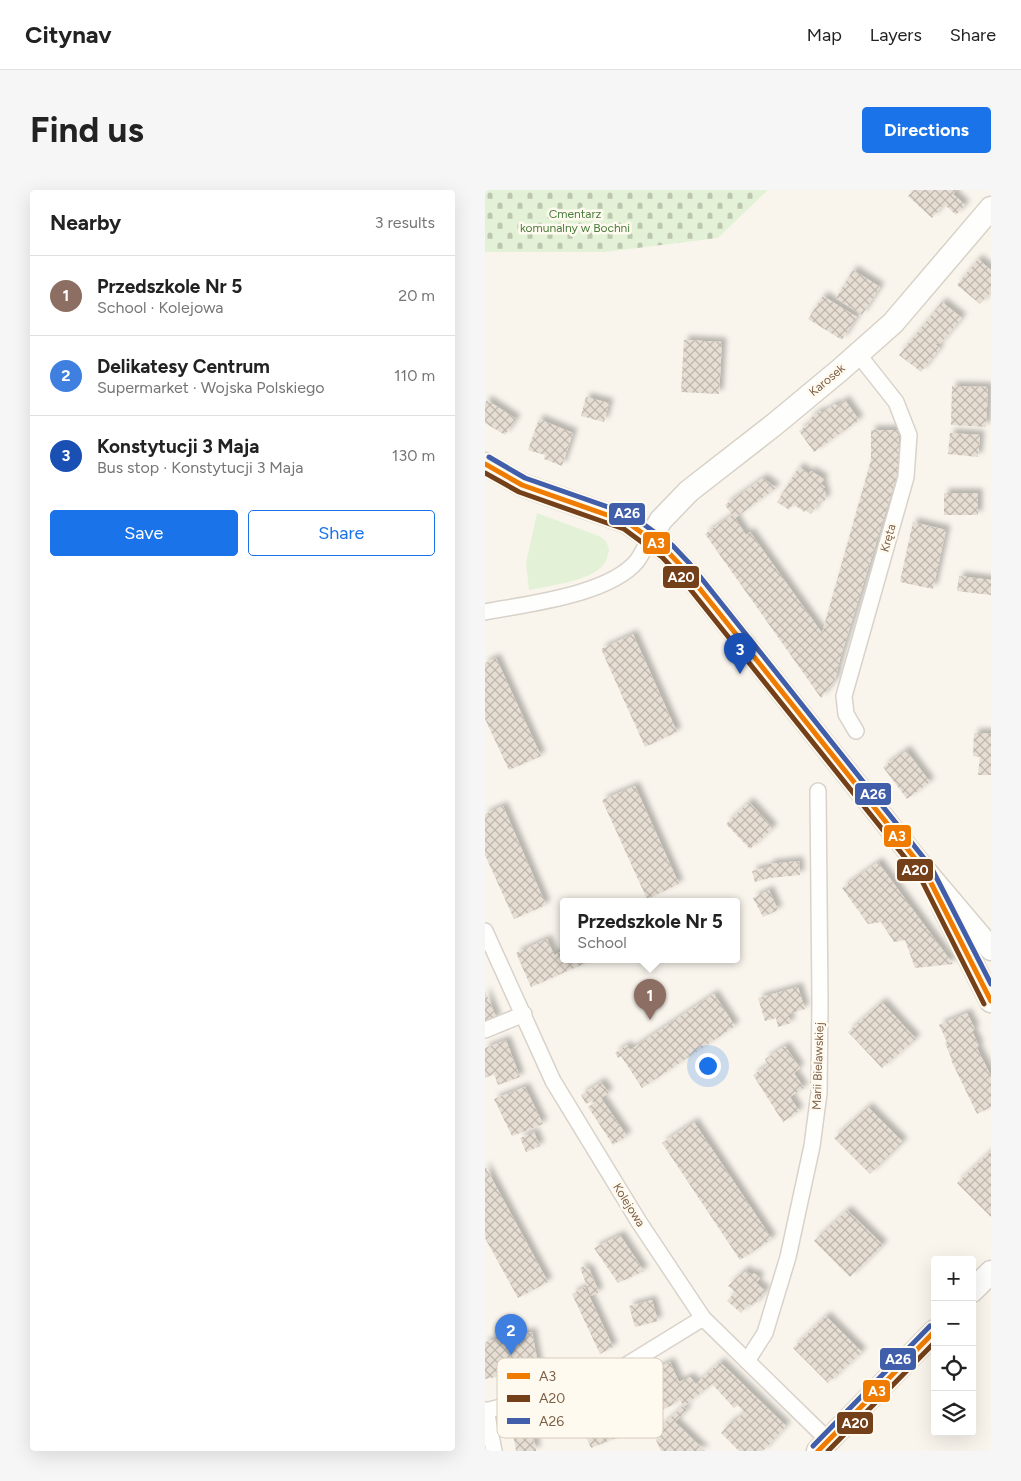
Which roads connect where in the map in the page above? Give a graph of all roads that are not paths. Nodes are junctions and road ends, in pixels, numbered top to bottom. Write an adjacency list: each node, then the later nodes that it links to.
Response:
1 (991, 208): 2 (main road, Karosek)
2 (858, 354): 4 (main road, Karosek); 6 (street, Kręta)
3 (485, 464): 4 (main road)
4 (650, 538): 5 (street); 8 (main road)
5 (485, 612)
6 (856, 731)
7 (818, 791): 20 (street, Marii Bielawskiej)
8 (925, 872): 10 (main road); 11 (main road)
9 (485, 930): 13 (street, Kolejowa)
10 (991, 949)
11 (986, 969): 12 (main road)
12 (991, 1001)
13 (524, 1014): 14 (street); 17 (street, Kolejowa)
14 (485, 1030)
15 (991, 1272): 16 (main road)
16 (976, 1288)
17 (703, 1318): 19 (street); 20 (street, Kolejowa)
18 (931, 1334): 22 (main road)
19 (638, 1358)
20 (747, 1361): 22 (street, Kolejowa)
21 (486, 1410): 23 (street)
22 (824, 1446)
23 (494, 1451)

